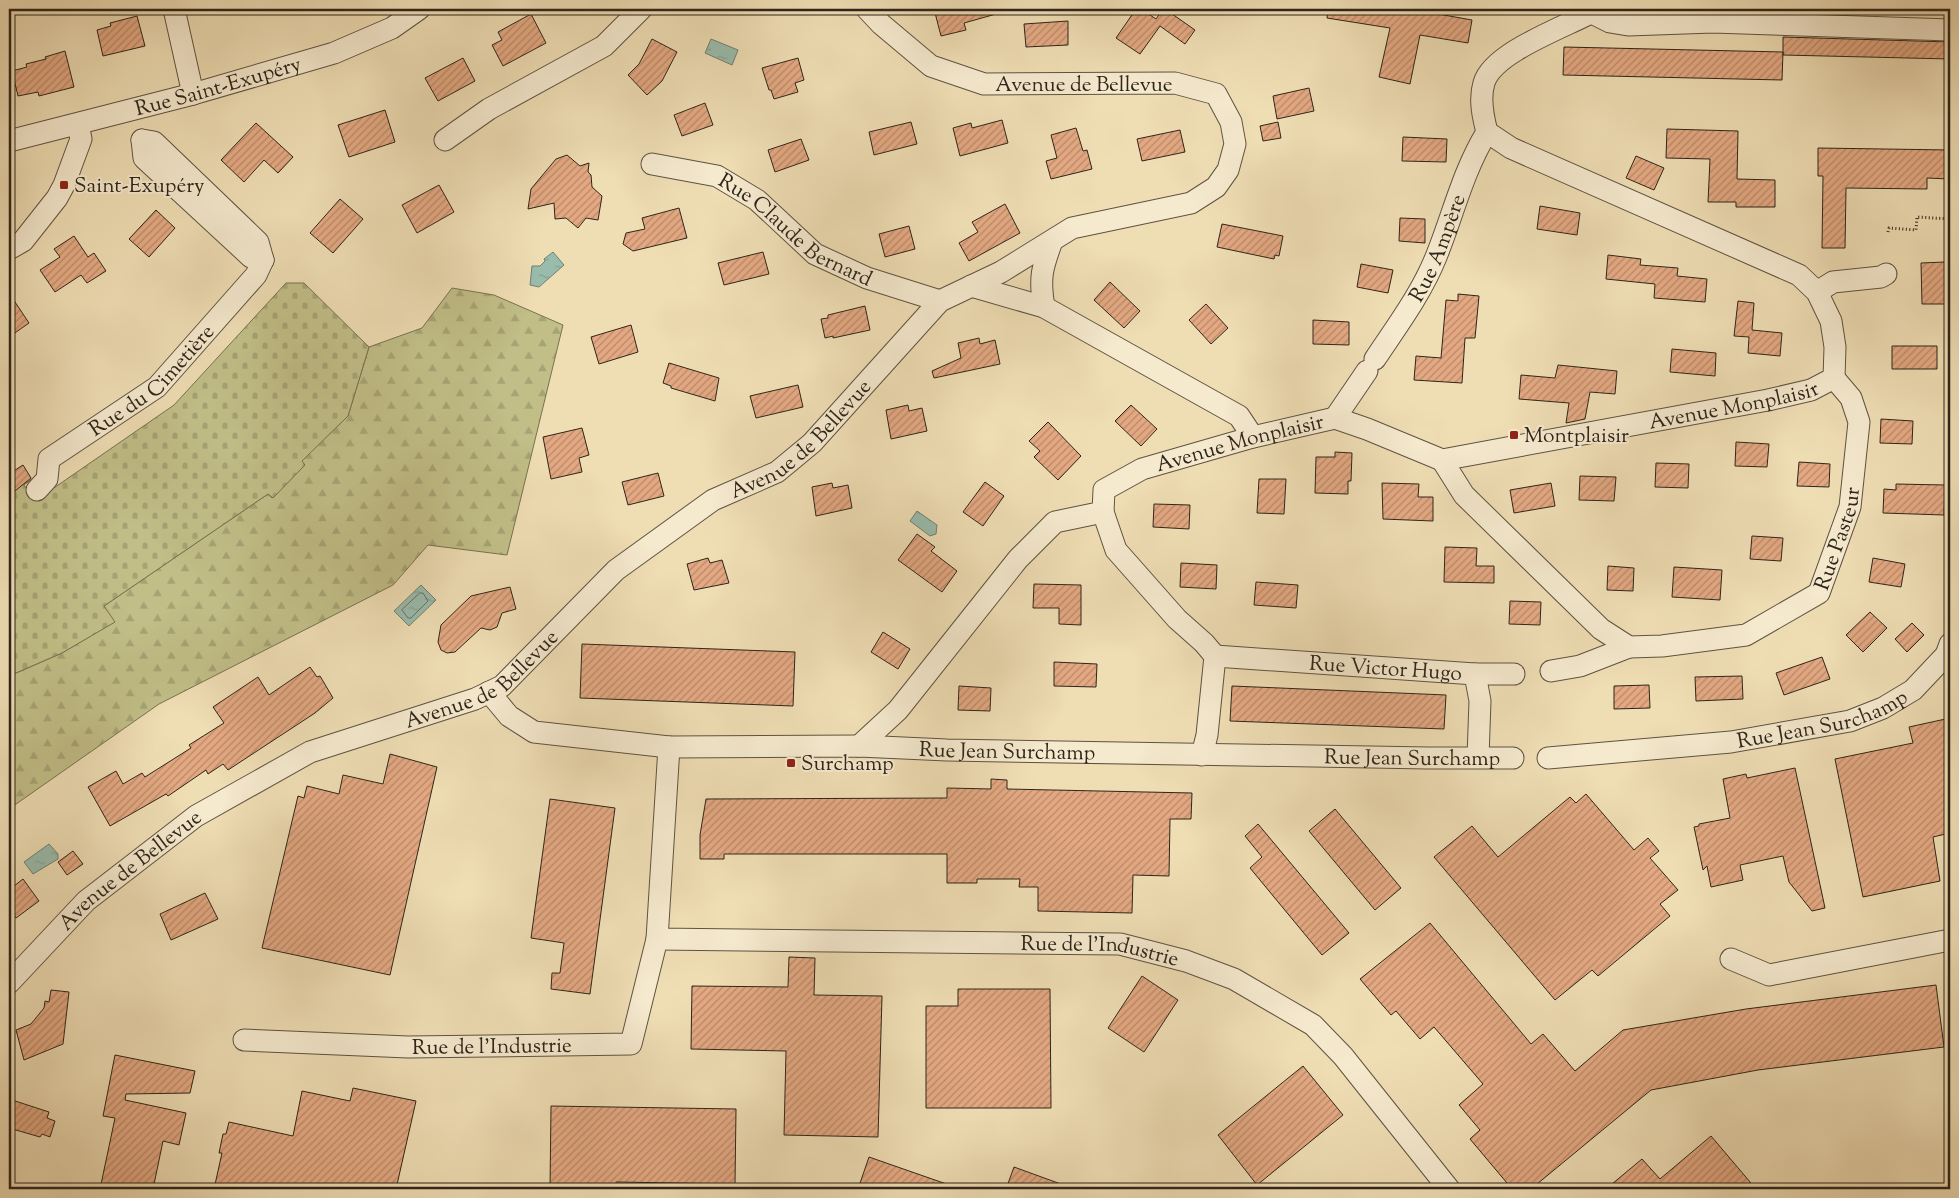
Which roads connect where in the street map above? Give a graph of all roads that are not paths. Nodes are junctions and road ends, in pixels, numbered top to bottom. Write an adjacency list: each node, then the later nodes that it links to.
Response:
1 (174, 9): 7 (street)
2 (419, 9): 7 (street, Rue Saint-Exupéry)
3 (640, 9): 11 (street)
4 (867, 9): 14 (street, Avenue de Bellevue)
5 (1595, 11): 6 (street); 10 (street)
6 (1950, 30)
7 (193, 94): 8 (street, Rue Saint-Exupéry)
8 (119, 113): 9 (street, Rue Saint-Exupéry); 25 (street, Rue du Cimetière)
9 (78, 124): 12 (street, Rue Saint-Exupéry); 15 (street)
10 (1487, 132): 18 (street, Avenue Monplaisir); 22 (street, Rue Ampère)
11 (445, 140)
12 (9, 141)
13 (652, 164): 19 (street, Rue Claude Bernard)
14 (1052, 241): 17 (street, Avenue de Bellevue); 20 (street)
15 (9, 249)
16 (1886, 274): 18 (street)
17 (971, 286): 19 (street, Avenue de Bellevue); 20 (street)
18 (1817, 292): 21 (street, Avenue Monplaisir)
19 (940, 300): 33 (street, Avenue de Bellevue)
20 (1044, 307): 23 (street)
21 (1834, 378): 24 (street, Avenue Monplaisir); 28 (street, Rue Pasteur)
22 (1335, 418): 23 (street, Avenue Monplaisir); 24 (street, Avenue Monplaisir)
23 (1253, 437): 26 (street, Avenue Monplaisir)
24 (1442, 460): 28 (street)
25 (37, 490)
26 (1103, 512): 29 (street); 34 (street)
27 (1950, 644): 39 (street, Rue Jean Surchamp)
28 (1629, 647): 30 (street, Rue Pasteur)
29 (1215, 656): 31 (street, Rue Victor Hugo); 36 (street)
30 (1551, 671)
31 (1475, 674): 32 (street); 37 (street, Rue Victor Hugo)
32 (1514, 674)
33 (489, 692): 35 (street, Rue Jean Surchamp); 43 (street, Avenue de Bellevue)
34 (860, 746): 35 (street, Rue Jean Surchamp); 36 (street, Rue Jean Surchamp)
35 (669, 747): 40 (street, Rue de l'Industrie)
36 (1202, 755): 37 (street, Rue Jean Surchamp)
37 (1478, 757): 38 (street, Rue Jean Surchamp)
38 (1513, 758)
39 (1548, 758)
40 (657, 939): 44 (street, Rue de l'Industrie); 45 (street, Rue de l'Industrie)
41 (1950, 940): 42 (street)
42 (1731, 959)
43 (9, 983)
44 (244, 1040)
45 (1449, 1189)

